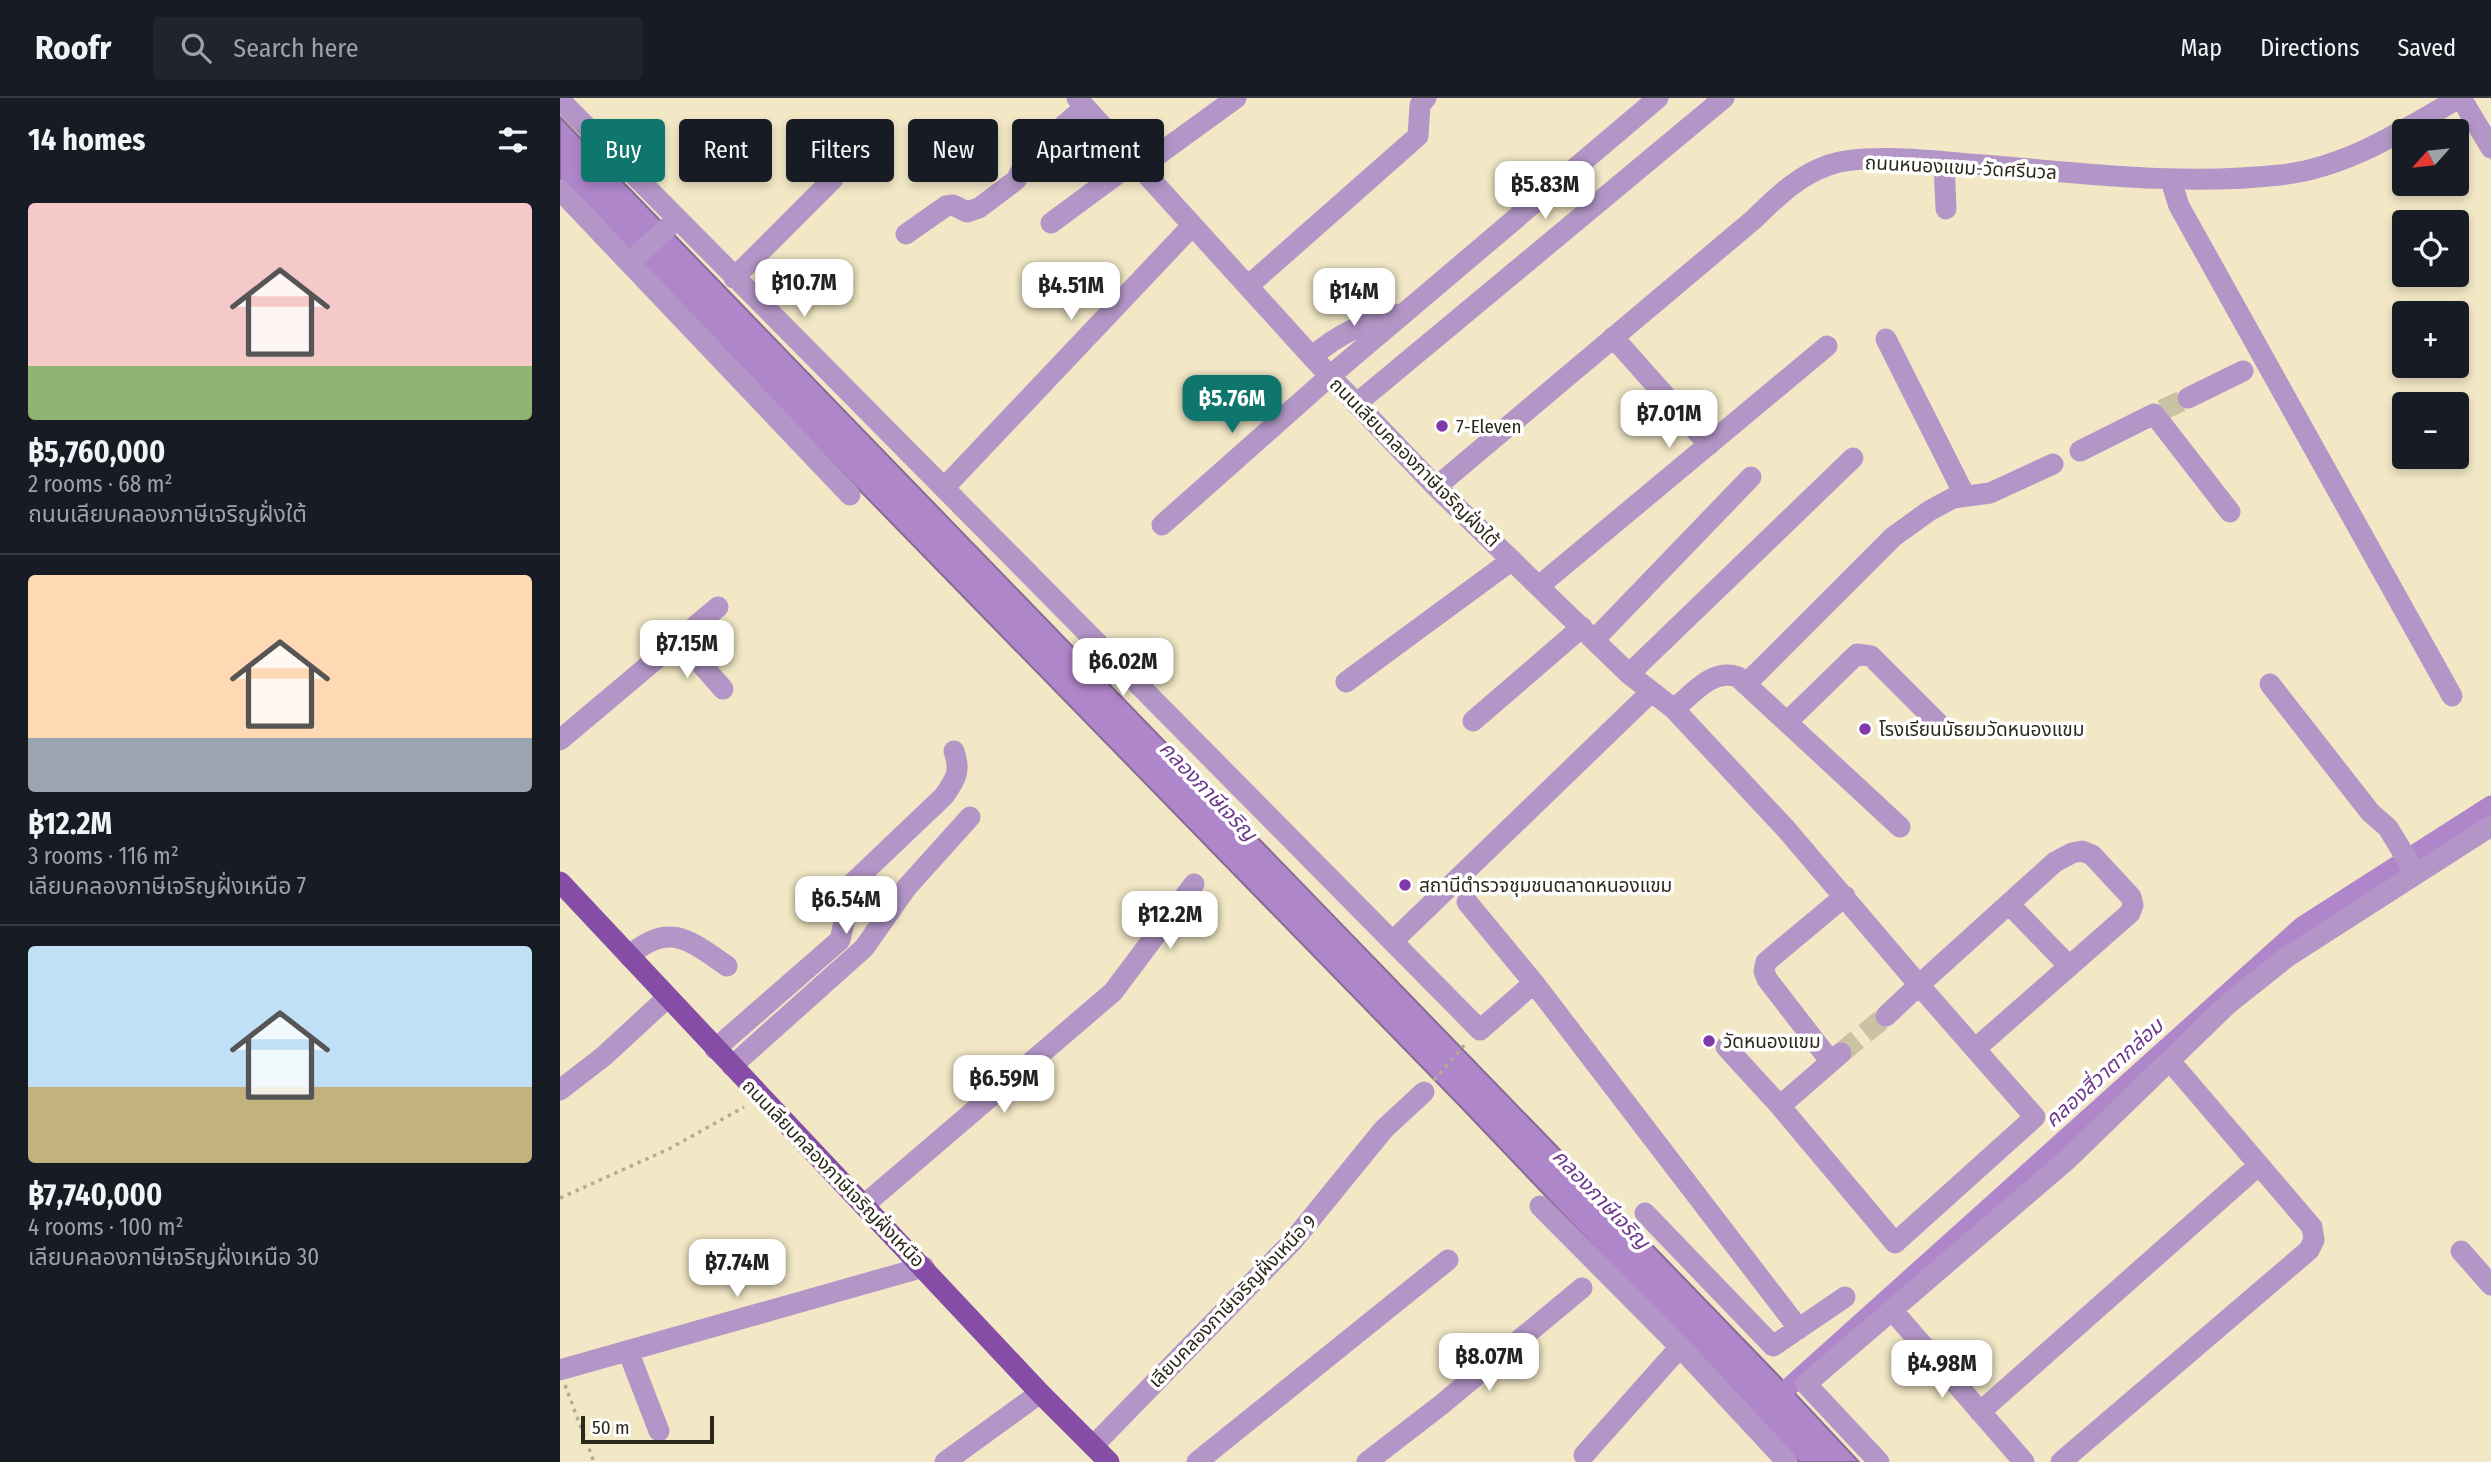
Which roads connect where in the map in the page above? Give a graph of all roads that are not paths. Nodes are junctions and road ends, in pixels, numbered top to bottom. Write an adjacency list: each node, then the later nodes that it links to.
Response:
1 (1236, 98): 9 (street)
2 (1426, 98): 24 (street)
3 (1658, 98): 25 (street)
4 (1724, 98): 33 (street)
5 (2460, 98): 10 (street); 12 (street, ถนนหนองแขม-วัดศรีนวล)
6 (560, 100): 18 (street)
7 (1081, 102): 8 (street, ถนนเลียบคลองภาษีเจริญฝั่งใต้); 21 (street)
8 (1097, 119)
9 (1164, 146)
10 (2491, 148)
11 (1944, 162): 12 (street, ถนนหนองแขม-วัดศรีนวล); 17 (street); 26 (street, ถนนหนองแขม-วัดศรีนวล)
12 (2171, 181): 56 (street)
13 (830, 182): 23 (street)
14 (1111, 182): 19 (street)
15 (1154, 182): 20 (street, ถนนเลียบคลองภาษีเจริญฝั่งใต้)
16 (560, 190): 22 (street)
17 (1946, 209)
18 (673, 222): 22 (street); 23 (street)
19 (1051, 223)
20 (1192, 226): 24 (street, ถนนเลียบคลองภาษีเจริญฝั่งใต้); 40 (street)
21 (906, 234)
22 (631, 261): 41 (street)
23 (734, 278): 40 (street)
24 (1248, 286): 29 (street, ถนนเลียบคลองภาษีเจริญฝั่งใต้)
25 (1405, 312): 29 (street); 31 (street)
26 (1613, 337): 34 (street); 39 (street, ถนนหนองแขม-วัดศรีนวล)
27 (1886, 340): 42 (street)
28 (1827, 346): 34 (street)
29 (1312, 357): 31 (street, ถนนเลียบคลองภาษีเจริญฝั่งใต้)
30 (2243, 371): 32 (street)
31 (1330, 376): 33 (street, ถนนเลียบคลองภาษีเจริญฝั่งใต้); 44 (street)
32 (2188, 398)
33 (1356, 404): 39 (street, ถนนเลียบคลองภาษีเจริญฝั่งใต้)
34 (1709, 445): 46 (street)
35 (2080, 451): 43 (street)
36 (1853, 458): 50 (street)
37 (2053, 464): 42 (street)
38 (1751, 477): 48 (street)
39 (1436, 486): 45 (street, ถนนเลียบคลองภาษีเจริญฝั่งใต้)
40 (944, 488): 72 (street)
41 (850, 495)
42 (1965, 496): 52 (street)
43 (2230, 512)
44 (1162, 525)
45 (1512, 560): 46 (street, ถนนเลียบคลองภาษีเจริญฝั่งใต้); 51 (street)
46 (1539, 586): 48 (street, ถนนเลียบคลองภาษีเจริญฝั่งใต้)
47 (718, 607): 49 (street)
48 (1588, 634): 50 (street, ถนนเลียบคลองภาษีเจริญฝั่งใต้); 58 (street)
49 (677, 641): 54 (street); 61 (street)
50 (1629, 674): 55 (street, ถนนเลียบคลองภาษีเจริญฝั่งใต้)
51 (1346, 682)
52 (1746, 684): 57 (street); 59 (street)
53 (2270, 684): 66 (street)
54 (723, 689)
55 (1650, 693): 57 (street, ถนนเลียบคลองภาษีเจริญฝั่งใต้); 72 (street)
56 (2452, 696)
57 (1674, 709): 69 (street, ถนนเลียบคลองภาษีเจริญฝั่งใต้)
58 (1473, 721)
59 (1787, 722): 60 (street); 65 (street)
60 (1943, 728)
61 (560, 740)
62 (954, 751): 81 (street)
63 (970, 817): 84 (street)
64 (2491, 825): 66 (street)
65 (1900, 827)
66 (2412, 866): 83 (street)
67 (560, 882): 73 (main road, ถนนเลียบคลองภาษีเจริญฝั่งเหนือ)
68 (1194, 884): 89 (street)
69 (1845, 896): 77 (street, ถนนเลียบคลองภาษีเจริญฝั่งใต้); 87 (street)
70 (1466, 902): 76 (street)
71 (2009, 904): 75 (street); 75 (street); 77 (street)
72 (1393, 940): 76 (street)
73 (629, 956): 74 (street); 78 (main road, ถนนเลียบคลองภาษีเจริญฝั่งเหนือ)
74 (727, 966)
75 (2069, 966): 82 (street)
76 (1534, 983): 99 (street)
77 (1919, 985): 79 (street); 82 (street, ถนนเลียบคลองภาษีเจริญฝั่งใต้)
78 (668, 997): 81 (main road, ถนนเลียบคลองภาษีเจริญฝั่งเหนือ); 85 (street)
79 (1886, 1016)
80 (1726, 1047): 87 (street)
81 (715, 1048): 84 (main road, ถนนเลียบคลองภาษีเจริญฝั่งเหนือ)
82 (1975, 1049): 87 (street, ถนนเลียบคลองภาษีเจริญฝั่งใต้)
83 (2170, 1061): 88 (street); 98 (street)
84 (732, 1066): 89 (main road, ถนนเลียบคลองภาษีเจริญฝั่งเหนือ)
85 (560, 1090)
86 (1424, 1092): 106 (street, เลียบคลองภาษีเจริญฝั่งเหนือ 9)
87 (1780, 1106)
88 (2259, 1165): 104 (street); 115 (street)
89 (864, 1205): 94 (main road, ถนนเลียบคลองภาษีเจริญฝั่งเหนือ)
90 (1540, 1206): 100 (street)
91 (1645, 1213): 99 (street)
92 (2460, 1251): 95 (street)
93 (1448, 1259): 110 (street)
94 (924, 1267): 101 (street); 103 (main road, ถนนเลียบคลองภาษีเจริญฝั่งเหนือ)
95 (2491, 1285)
96 (1582, 1287): 111 (street)
97 (1844, 1297): 99 (street)
98 (1892, 1310): 104 (street); 113 (street)
99 (1800, 1328)
100 (1680, 1347): 107 (street); 112 (street)
101 (628, 1351): 102 (street); 105 (street)
102 (562, 1377)
103 (1040, 1393): 106 (main road, ถนนเลียบคลองภาษีเจริญฝั่งเหนือ); 108 (street)
104 (1980, 1412): 114 (street)
105 (659, 1431)
106 (1093, 1446): 109 (main road, ถนนเลียบคลองภาษีเจริญฝั่งเหนือ)
107 (1584, 1455)
108 (945, 1462)
109 (1109, 1462)
110 (1197, 1462)
111 (1367, 1462)
112 (1787, 1462)
113 (1879, 1462)
114 (2024, 1462)
115 (2061, 1462)

